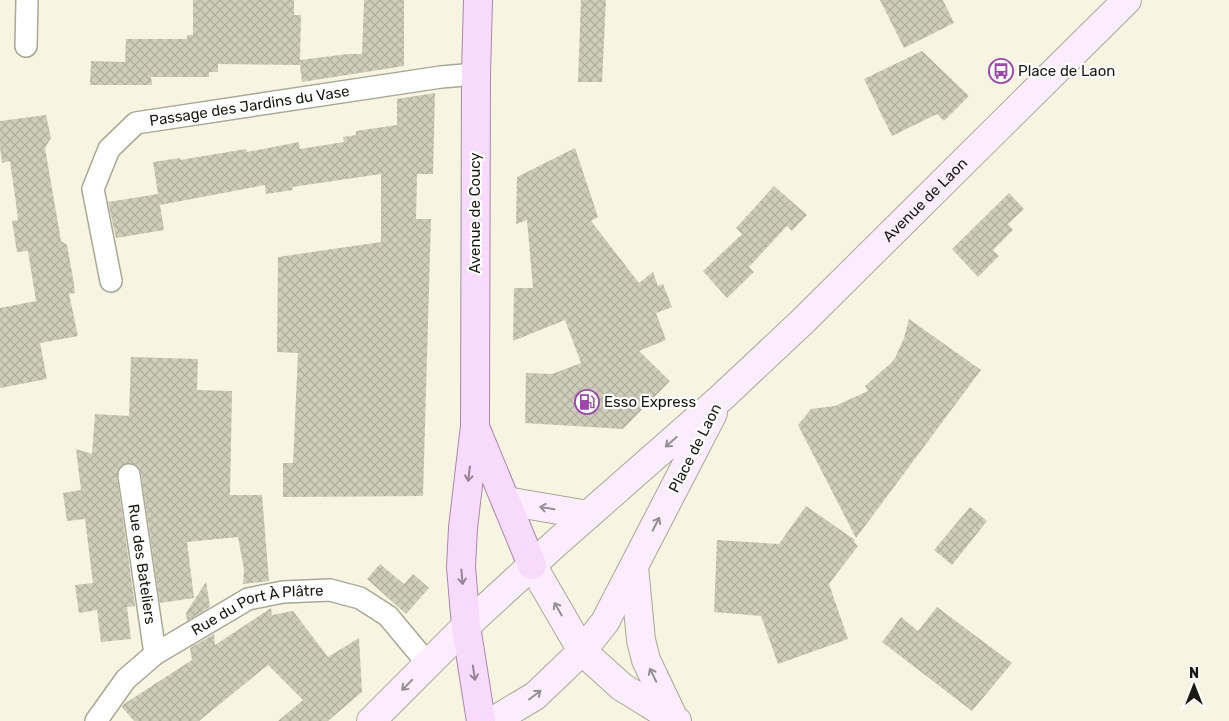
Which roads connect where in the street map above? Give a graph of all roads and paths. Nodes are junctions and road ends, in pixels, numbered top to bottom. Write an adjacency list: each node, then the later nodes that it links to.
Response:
1 (27, 0): 4 (street)
2 (478, 0): 5 (main road, Avenue de Coucy)
3 (1127, 0): 7 (main road, Avenue de Laon)
4 (26, 46)
5 (476, 74): 6 (street, Passage des Jardins du Vase); 8 (main road, Avenue de Coucy)
6 (110, 280)
7 (721, 398): 11 (main road, Place de Laon, one-way to 11); 13 (main road, Place de Laon, one-way to 7)
8 (475, 426): 10 (main road); 14 (main road, one-way to 14)
9 (129, 476): 16 (street, Rue des Bateliers)
10 (506, 500): 11 (main road, one-way to 10); 12 (main road)
11 (588, 515): 12 (main road, Place de Laon)
12 (532, 565): 14 (main road, Place de Laon); 15 (main road, one-way to 12)
13 (634, 567): 15 (main road, Place de Laon); 18 (main road, one-way to 13)
14 (466, 626): 17 (main road, Place de Laon); 21 (main road, one-way to 21)
15 (582, 651): 18 (main road); 22 (main road, Place de Laon, one-way to 15)
16 (156, 654): 17 (street, Rue du Port À Plâtre); 19 (street, Rue du Port À Plâtre)
17 (428, 664): 20 (main road, Place de Laon, one-way to 20)
18 (676, 720)
19 (96, 721)
20 (370, 721)
21 (481, 721)
22 (493, 721)

